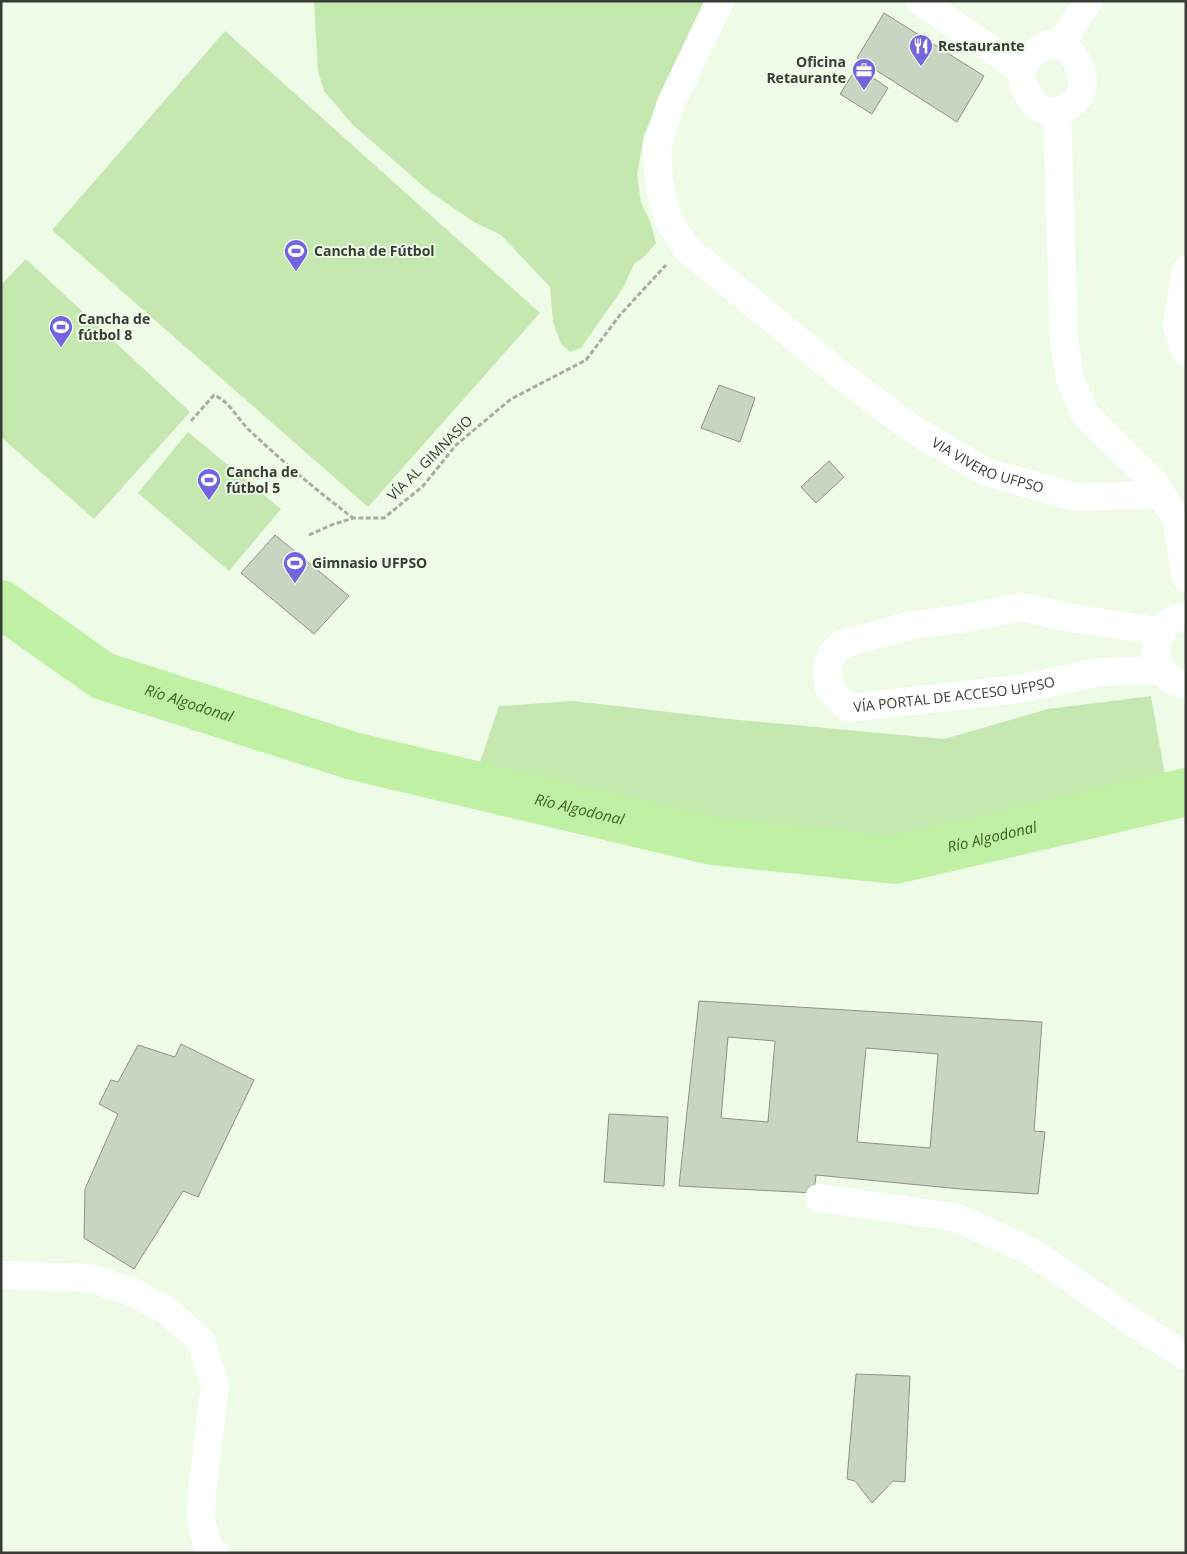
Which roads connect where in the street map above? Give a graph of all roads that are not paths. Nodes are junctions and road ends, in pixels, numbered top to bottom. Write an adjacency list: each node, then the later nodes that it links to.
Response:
1 (720, 1): 10 (street, VIA VIVERO UFPSO)
2 (920, 1): 5 (street)
3 (1089, 1): 4 (street)
4 (1060, 45): 5 (street); 6 (street)
5 (1021, 70): 6 (street)
6 (1057, 113): 10 (street)
7 (1186, 270): 8 (street)
8 (1182, 327): 9 (street)
9 (1186, 352)
10 (1161, 495): 11 (street)
11 (1186, 578)
12 (1186, 615): 13 (street)
13 (1162, 632): 14 (street); 14 (street, VÍA PORTAL DE ACCESO UFPSO)
14 (1162, 670): 15 (street)
15 (1186, 685)
16 (819, 1198): 18 (street)
17 (1, 1275): 19 (street)
18 (1186, 1356)
19 (210, 1551)

